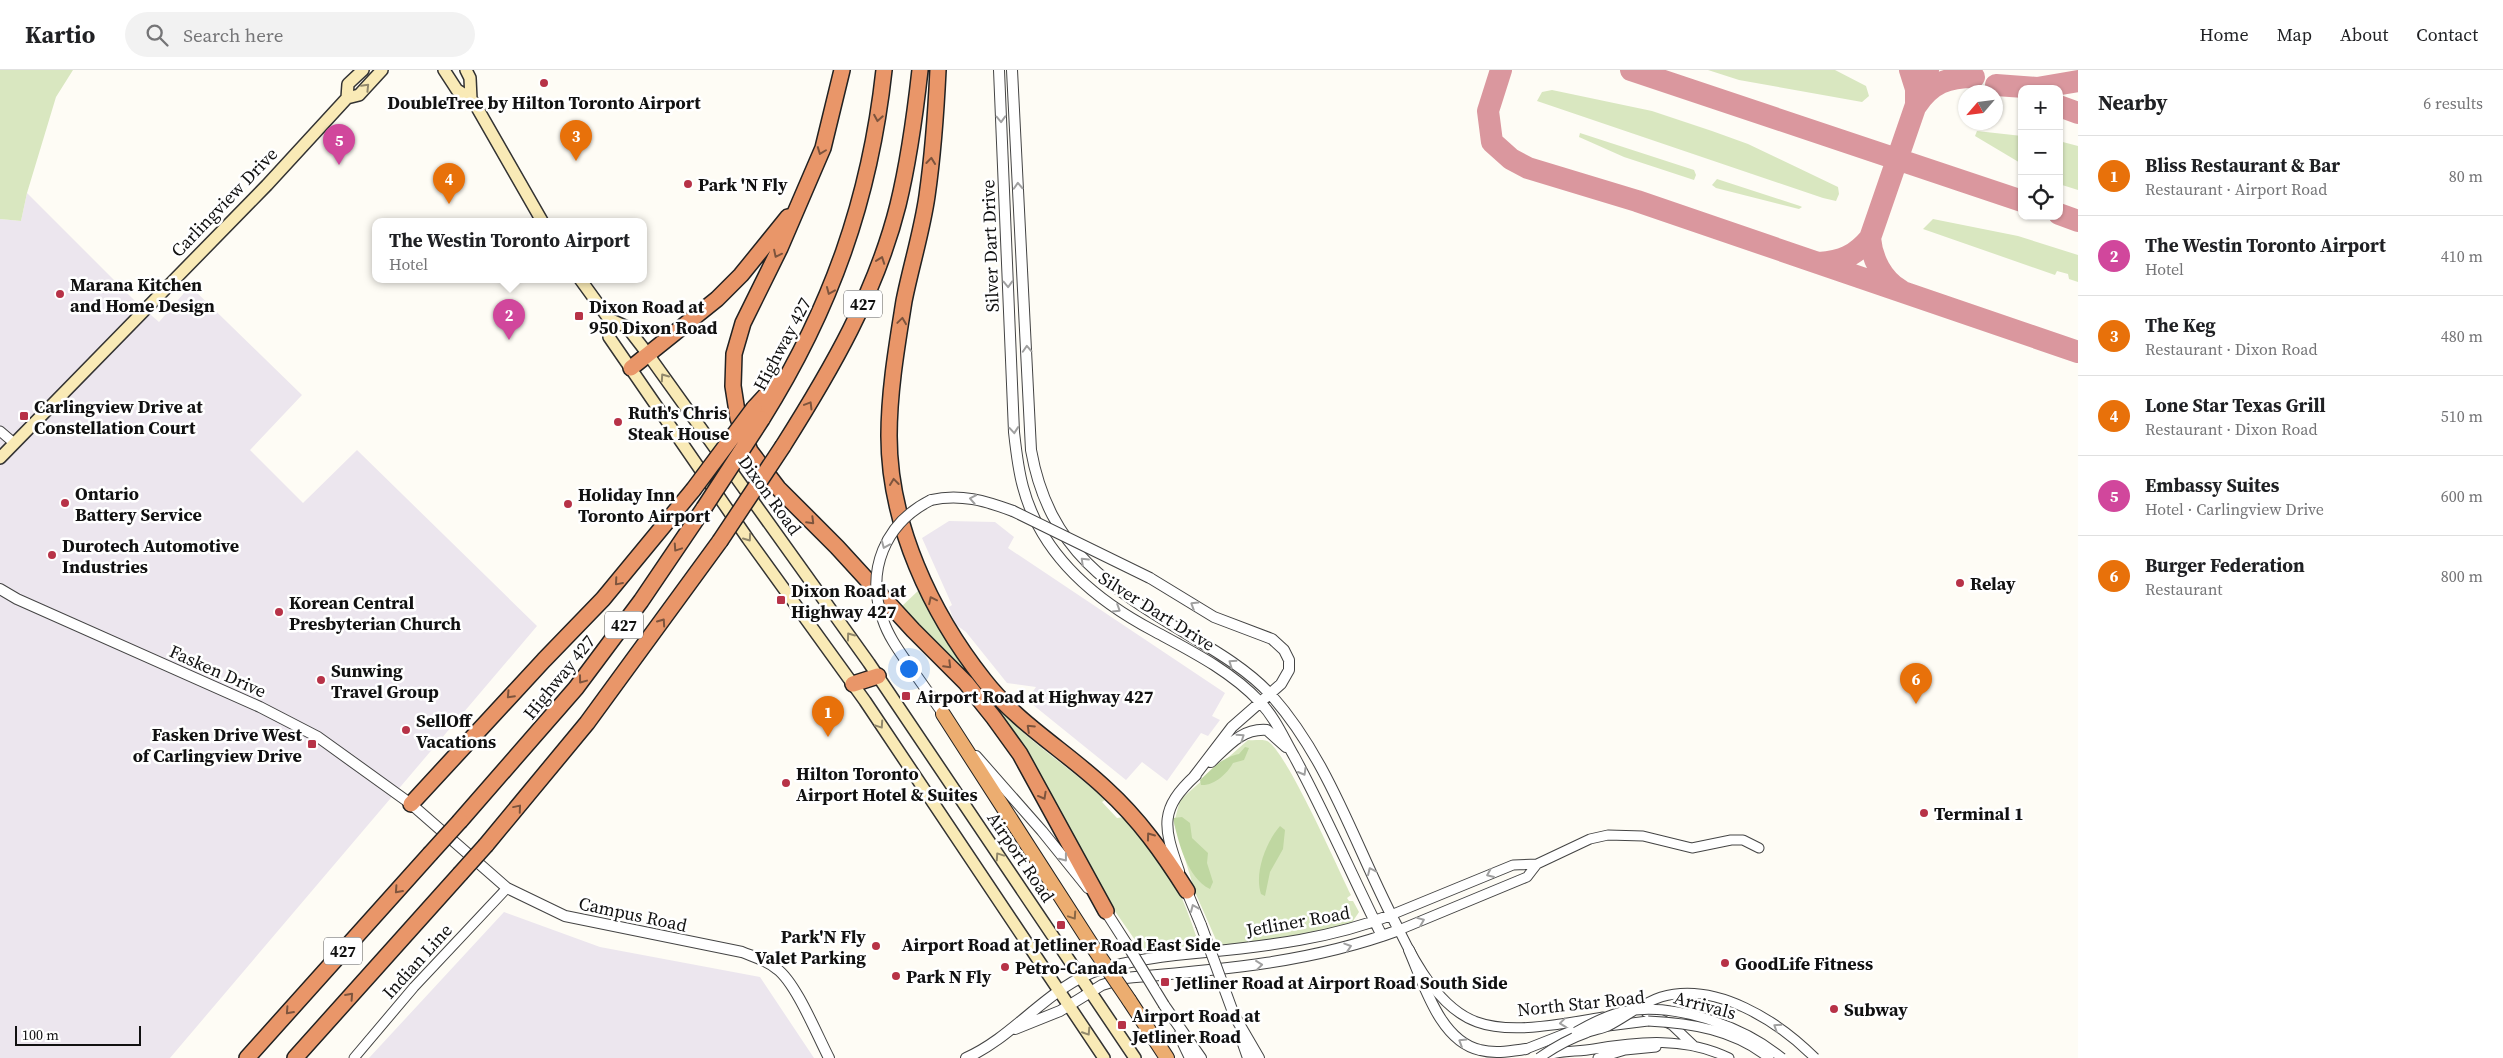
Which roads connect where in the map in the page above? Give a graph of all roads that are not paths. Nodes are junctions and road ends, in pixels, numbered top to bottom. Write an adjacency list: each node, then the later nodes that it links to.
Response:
1 (362, 70): 11 (main road, Carlingview Drive)
2 (382, 70): 11 (main road, Carlingview Drive, one-way to 2)
3 (466, 70): 12 (main road)
4 (842, 70): 13 (highway, one-way to 13)
5 (884, 70): 21 (highway, Highway 427 / 427, one-way to 21)
6 (920, 70): 61 (highway, 427, one-way to 6, bridge)
7 (938, 70): 37 (highway, one-way to 7)
8 (999, 70): 15 (street, Silver Dart Drive, one-way to 15)
9 (1012, 70): 16 (street, Silver Dart Drive, one-way to 9)
10 (445, 72): 12 (main road)
11 (347, 98): 23 (main road, Carlingview Drive)
12 (471, 99): 14 (main road)
13 (796, 209): 19 (highway); 38 (highway, one-way to 38)
14 (540, 218)
15 (1006, 235): 16 (street); 29 (street, Silver Dart Drive, one-way to 29)
16 (1021, 235): 28 (street, Silver Dart Drive, one-way to 16)
17 (583, 283): 18 (main road, Dixon Road)
18 (609, 319): 19 (main road, Dixon Road); 20 (main road, Dixon Road)
19 (647, 353): 20 (highway); 26 (main road, Dixon Road, one-way to 19)
20 (631, 368): 27 (main road, Dixon Road, one-way to 27)
21 (758, 413): 33 (highway, one-way to 33, bridge); 60 (highway, Highway 427 / 427, one-way to 60, bridge)
22 (0, 431): 23 (street)
23 (14, 443): 24 (main road, Carlingview Drive)
24 (0, 458)
25 (0, 589): 33 (street, Fasken Drive)
26 (878, 676): 27 (highway); 46 (main road, Airport Road, one-way to 26)
27 (853, 684): 47 (main road, one-way to 47)
28 (1270, 694): 29 (street); 30 (street, one-way to 30, bridge); 39 (street, Silver Dart Drive, one-way to 28)
29 (1260, 702): 31 (street, Silver Dart Drive); 32 (street)
30 (942, 714): 38 (street, one-way to 38); 67 (highway, one-way to 67, bridge)
31 (1292, 754): 32 (street, one-way to 31); 40 (street, Silver Dart Drive, one-way to 40)
32 (1193, 778): 37 (street)
33 (411, 804): 36 (street, Campus Road)
34 (1759, 848): 35 (street, Jetliner Road)
35 (1537, 864): 39 (street, Jetliner Road, one-way to 39); 41 (street, Jetliner Road, one-way to 35)
36 (508, 888): 62 (street, Indian Line); 63 (street, Campus Road)
37 (1187, 891): 53 (street, one-way to 37, bridge)
38 (1106, 912): 50 (street, bridge)
39 (1391, 915): 40 (street, Jetliner Road); 41 (street, Silver Dart Drive)
40 (1375, 922): 42 (street, Silver Dart Drive); 43 (street, Jetliner Road)
41 (1399, 930): 42 (street, Jetliner Road); 44 (street, North Star Road)
42 (1382, 936): 45 (street, Jetliner Road, one-way to 42)
43 (1310, 938): 45 (street); 46 (street, Jetliner Road)
44 (1409, 950): 52 (street, North Star Road, one-way to 44); 58 (street, one-way to 44)
45 (1314, 956): 48 (street, Jetliner Road, one-way to 45)
46 (1082, 978): 47 (street, Jetliner Road); 48 (main road, Airport Road)
47 (1060, 991): 49 (main road); 56 (street, Jetliner Road)
48 (1091, 992): 49 (street, Jetliner Road); 66 (main road, Airport Road)
49 (1069, 1005): 56 (street, Jetliner Road); 65 (main road, one-way to 65)
50 (1164, 1005): 68 (street); 69 (street)
51 (1646, 1012): 52 (street, North Star Road); 57 (street); 78 (street, North Star Road)
52 (1618, 1014): 59 (street)
53 (1234, 1015): 70 (street); 71 (street)
54 (1589, 1024): 58 (street, bridge); 73 (street, Arrivals, bridge); 78 (street, Arrivals, bridge)
55 (1606, 1027): 59 (street, bridge); 77 (street, bridge); 79 (street, one-way to 55, bridge)
56 (1015, 1029): 64 (street)
57 (1694, 1046): 59 (street); 76 (street)
58 (1526, 1049): 72 (street)
59 (1543, 1057)
60 (247, 1058)
61 (295, 1058)
62 (354, 1058)
63 (830, 1058)
64 (966, 1058)
65 (1104, 1058)
66 (1135, 1058)
67 (1167, 1058)
68 (1190, 1058)
69 (1201, 1058)
70 (1248, 1058)
71 (1259, 1058)
72 (1497, 1058)
73 (1534, 1058)
74 (1598, 1058): 75 (street)
75 (1718, 1058)
76 (1729, 1058)
77 (1769, 1058)
78 (1781, 1058)
79 (1815, 1058)

